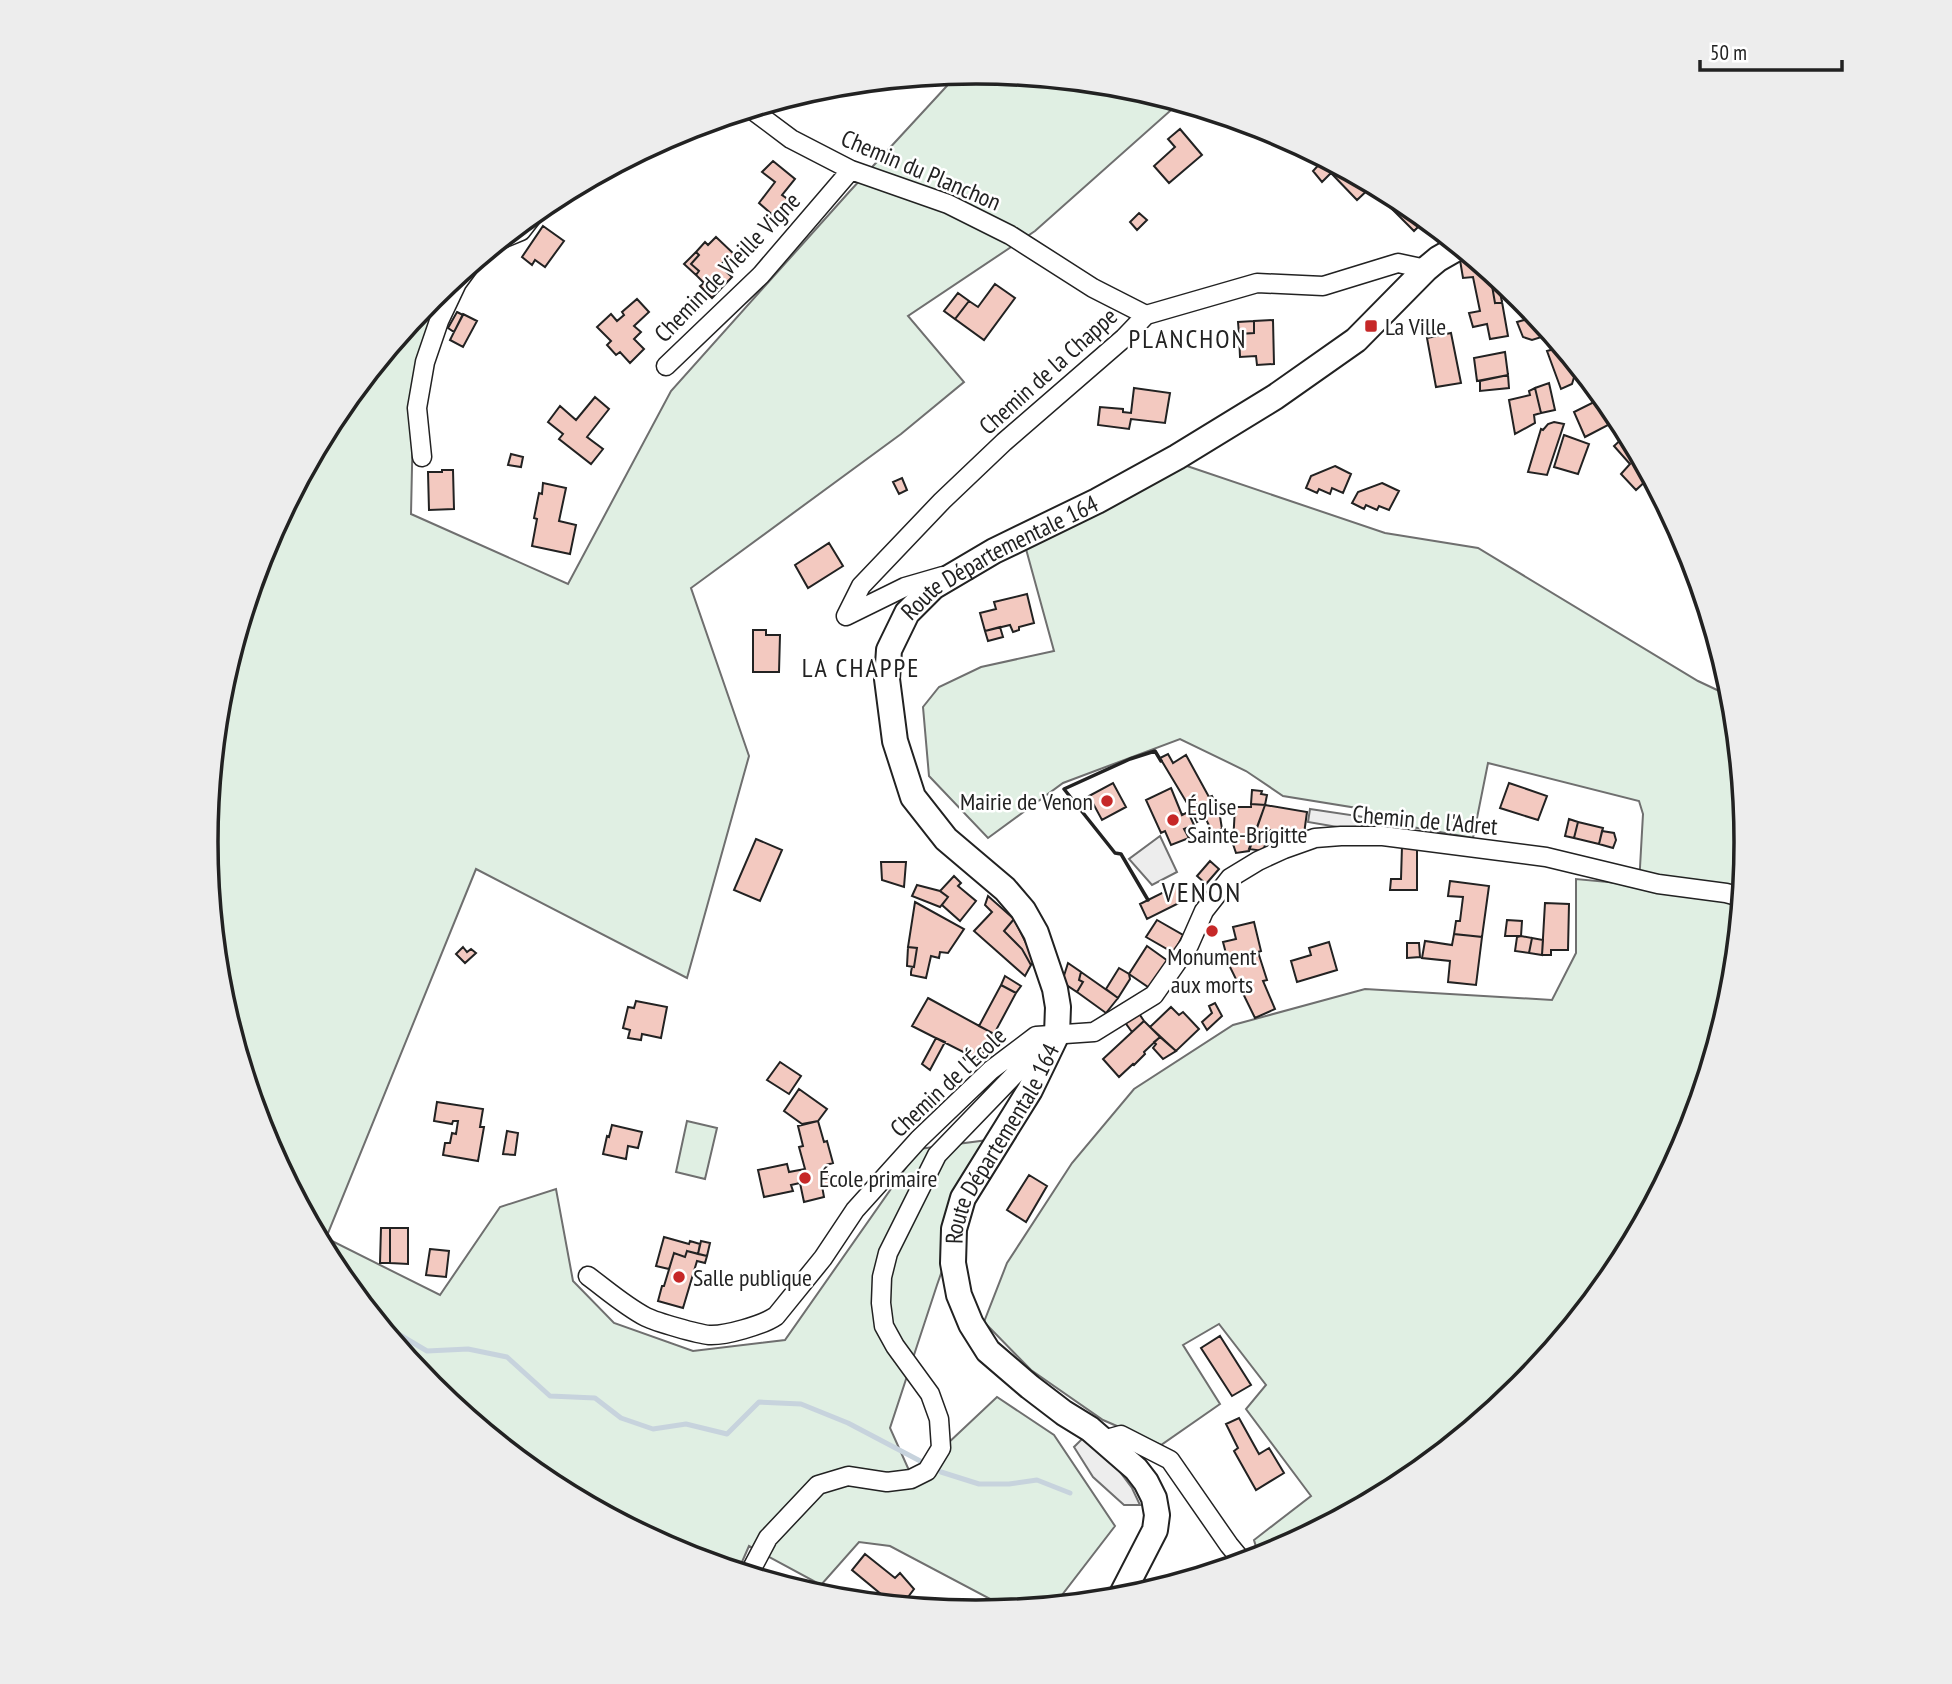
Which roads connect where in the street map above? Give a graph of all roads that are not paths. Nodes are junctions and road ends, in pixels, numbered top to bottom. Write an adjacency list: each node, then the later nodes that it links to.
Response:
1 (760, 116): 2 (street, Chemin du Planchon)
2 (850, 170): 6 (street, Chemin du Planchon); 7 (street, Chemin de Vieille Vigne)
3 (1450, 252): 4 (street, Route Départementale 164)
4 (1426, 269): 6 (street, Chemin de la Chappe); 9 (street, Route Départementale 164)
5 (451, 296): 8 (street)
6 (1146, 315): 9 (street, Chemin de la Chappe)
7 (666, 366)
8 (422, 457)
9 (956, 572): 11 (street, Route Départementale 164)
10 (1732, 895): 11 (street, Chemin de l'Adret)
11 (1047, 1035): 12 (street, Chemin de l'École); 13 (street, Route Départementale 164); 15 (street)
12 (588, 1276)
13 (1108, 1444): 14 (street); 16 (street, Route Départementale 164)
14 (1236, 1554)
15 (753, 1566)
16 (1128, 1584)

